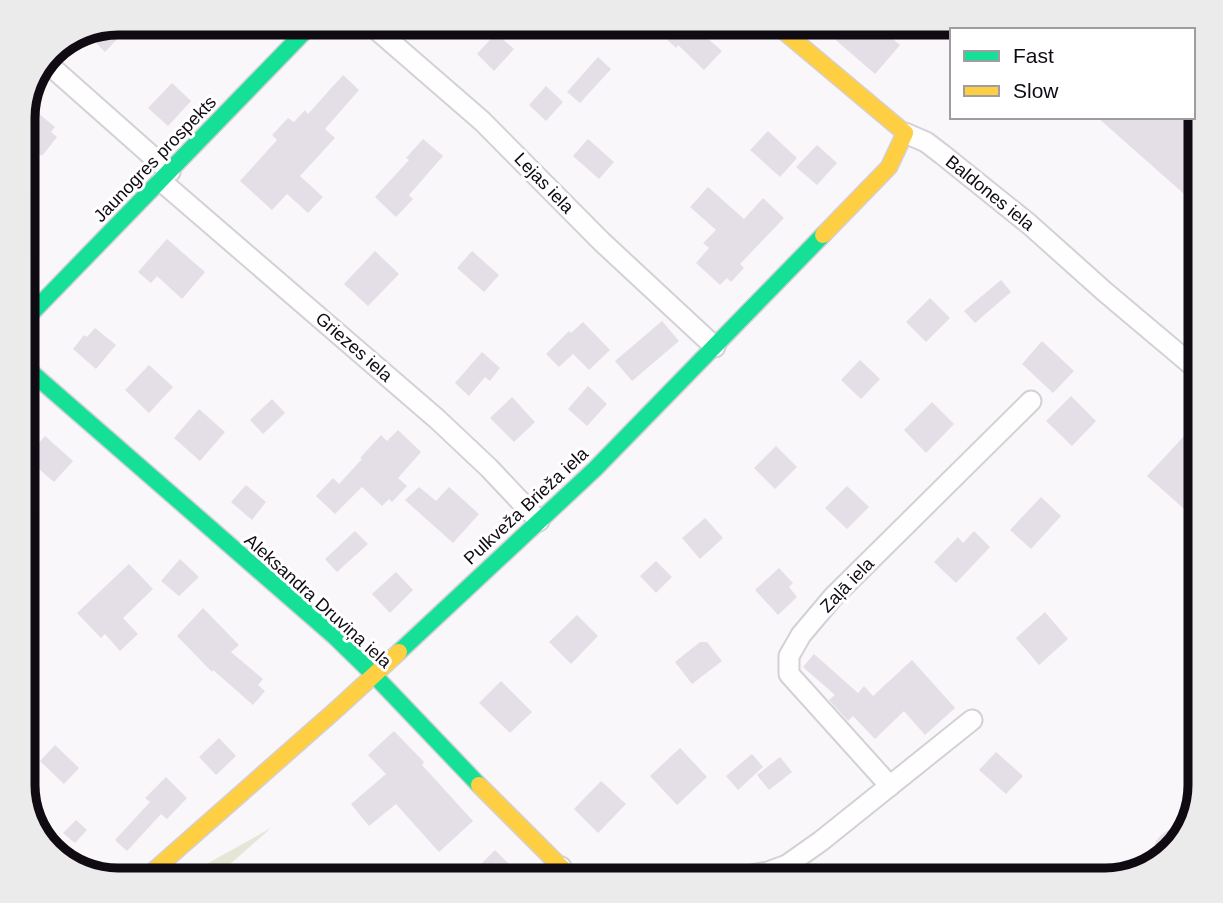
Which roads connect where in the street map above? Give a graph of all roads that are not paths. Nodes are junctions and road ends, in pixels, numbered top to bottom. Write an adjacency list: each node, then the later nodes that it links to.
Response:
1 (301, 35): 6 (street, Jaunogres prospekts)
2 (383, 35): 8 (street, Lejas iela)
3 (788, 35): 5 (street, Baldones iela)
4 (52, 68): 6 (street, Griezes iela)
5 (905, 133): 8 (street, Pulkveža Brieža iela); 9 (street, Baldones iela)
6 (165, 177): 7 (street, Jaunogres prospekts); 12 (street, Griezes iela)
7 (35, 310)
8 (715, 347): 12 (street, Pulkveža Brieža iela)
9 (1188, 362)
10 (35, 376): 13 (street, Aleksandra Druviņa iela)
11 (1031, 401): 15 (street, Zaļā iela)
12 (539, 521): 13 (street, Pulkveža Brieža iela)
13 (373, 674): 16 (street, Pulkveža Brieža iela); 17 (street, Aleksandra Druviņa iela)
14 (972, 720): 15 (street)
15 (890, 786): 18 (street)
16 (157, 868)
17 (553, 868)
18 (779, 868)

